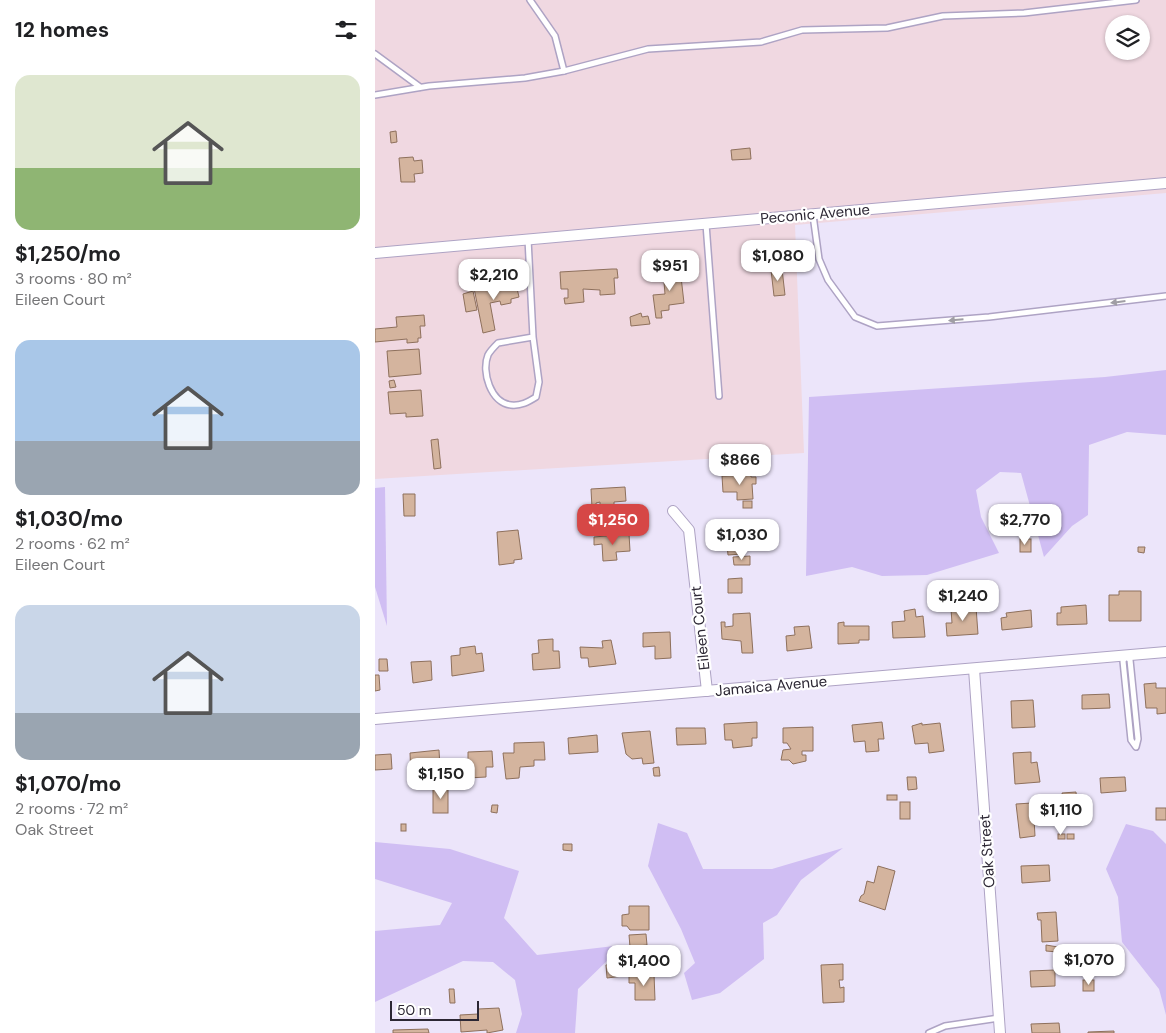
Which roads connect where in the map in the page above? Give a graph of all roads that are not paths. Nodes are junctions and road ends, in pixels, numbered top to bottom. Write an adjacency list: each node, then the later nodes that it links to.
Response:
1 (530, 0): 4 (lane)
2 (1136, 0): 4 (lane)
3 (375, 54): 5 (lane)
4 (564, 71): 5 (lane)
5 (420, 87): 6 (lane)
6 (375, 96)
7 (1166, 183): 8 (street, Peconic Avenue)
8 (813, 214): 9 (street, Peconic Avenue); 12 (lane, one-way to 8)
9 (706, 223): 10 (street, Peconic Avenue); 14 (lane)
10 (528, 239): 11 (street, Peconic Avenue); 13 (lane)
11 (375, 252)
12 (1166, 296)
13 (533, 338): 13 (lane)
14 (719, 396)
15 (673, 511): 19 (street, Eileen Court)
16 (1166, 652): 17 (street, Jamaica Avenue)
17 (1126, 656): 17 (lane); 18 (street, Jamaica Avenue)
18 (974, 669): 19 (street, Jamaica Avenue); 21 (street, Oak Street)
19 (707, 691): 20 (street, Jamaica Avenue)
20 (375, 719)
21 (999, 1018): 22 (lane); 23 (street, Oak Street)
22 (929, 1033)
23 (1000, 1033)

